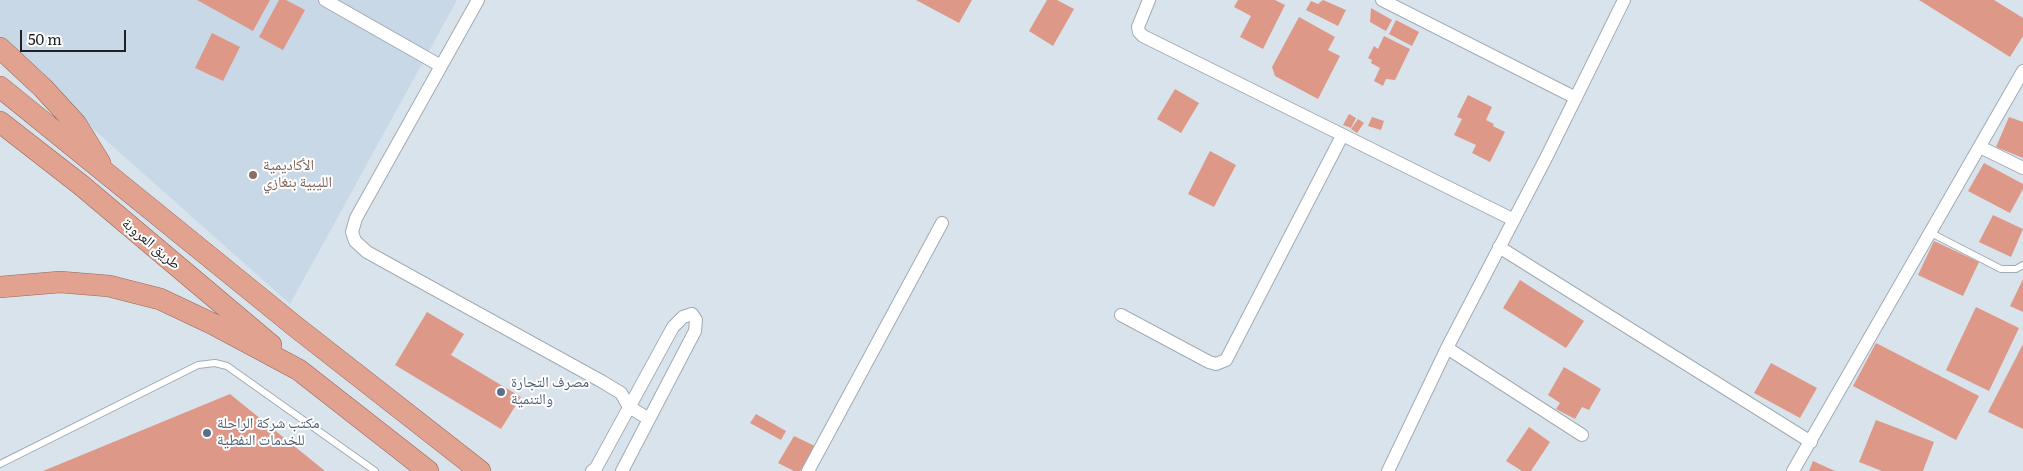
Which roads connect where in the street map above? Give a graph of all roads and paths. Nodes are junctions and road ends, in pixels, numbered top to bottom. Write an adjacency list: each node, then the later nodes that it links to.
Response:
1 (325, 0): 7 (street)
2 (478, 0): 7 (street)
3 (1149, 0): 12 (street)
4 (1382, 0): 10 (street)
5 (1624, 0): 10 (street)
6 (0, 48): 15 (highway)
7 (441, 66): 26 (street)
8 (2023, 71): 13 (street)
9 (0, 87): 15 (highway)
10 (1576, 98): 16 (street)
11 (0, 122): 24 (highway, طريق العروبة)
12 (1342, 136): 16 (street); 22 (street)
13 (1980, 147): 14 (street); 18 (street)
14 (2023, 168)
15 (110, 178): 36 (highway)
16 (1514, 220): 19 (street)
17 (942, 223): 38 (street)
18 (1931, 232): 20 (lane); 31 (street)
19 (1499, 247): 23 (street); 31 (street)
20 (2023, 266)
21 (0, 288): 24 (highway)
22 (1121, 315)
23 (1448, 348): 30 (street); 39 (street)
24 (299, 370): 35 (highway)
25 (639, 389): 26 (street); 27 (street); 27 (street); 28 (street)
26 (622, 393): 28 (street)
27 (659, 400): 29 (street)
28 (629, 407): 29 (street); 33 (street)
29 (649, 419): 37 (street)
30 (1582, 436)
31 (1811, 442): 40 (street)
32 (0, 464): 34 (lane)
33 (597, 470)
34 (375, 471)
35 (428, 471)
36 (480, 471)
37 (622, 471)
38 (808, 471)
39 (1388, 471)
40 (1793, 471)

